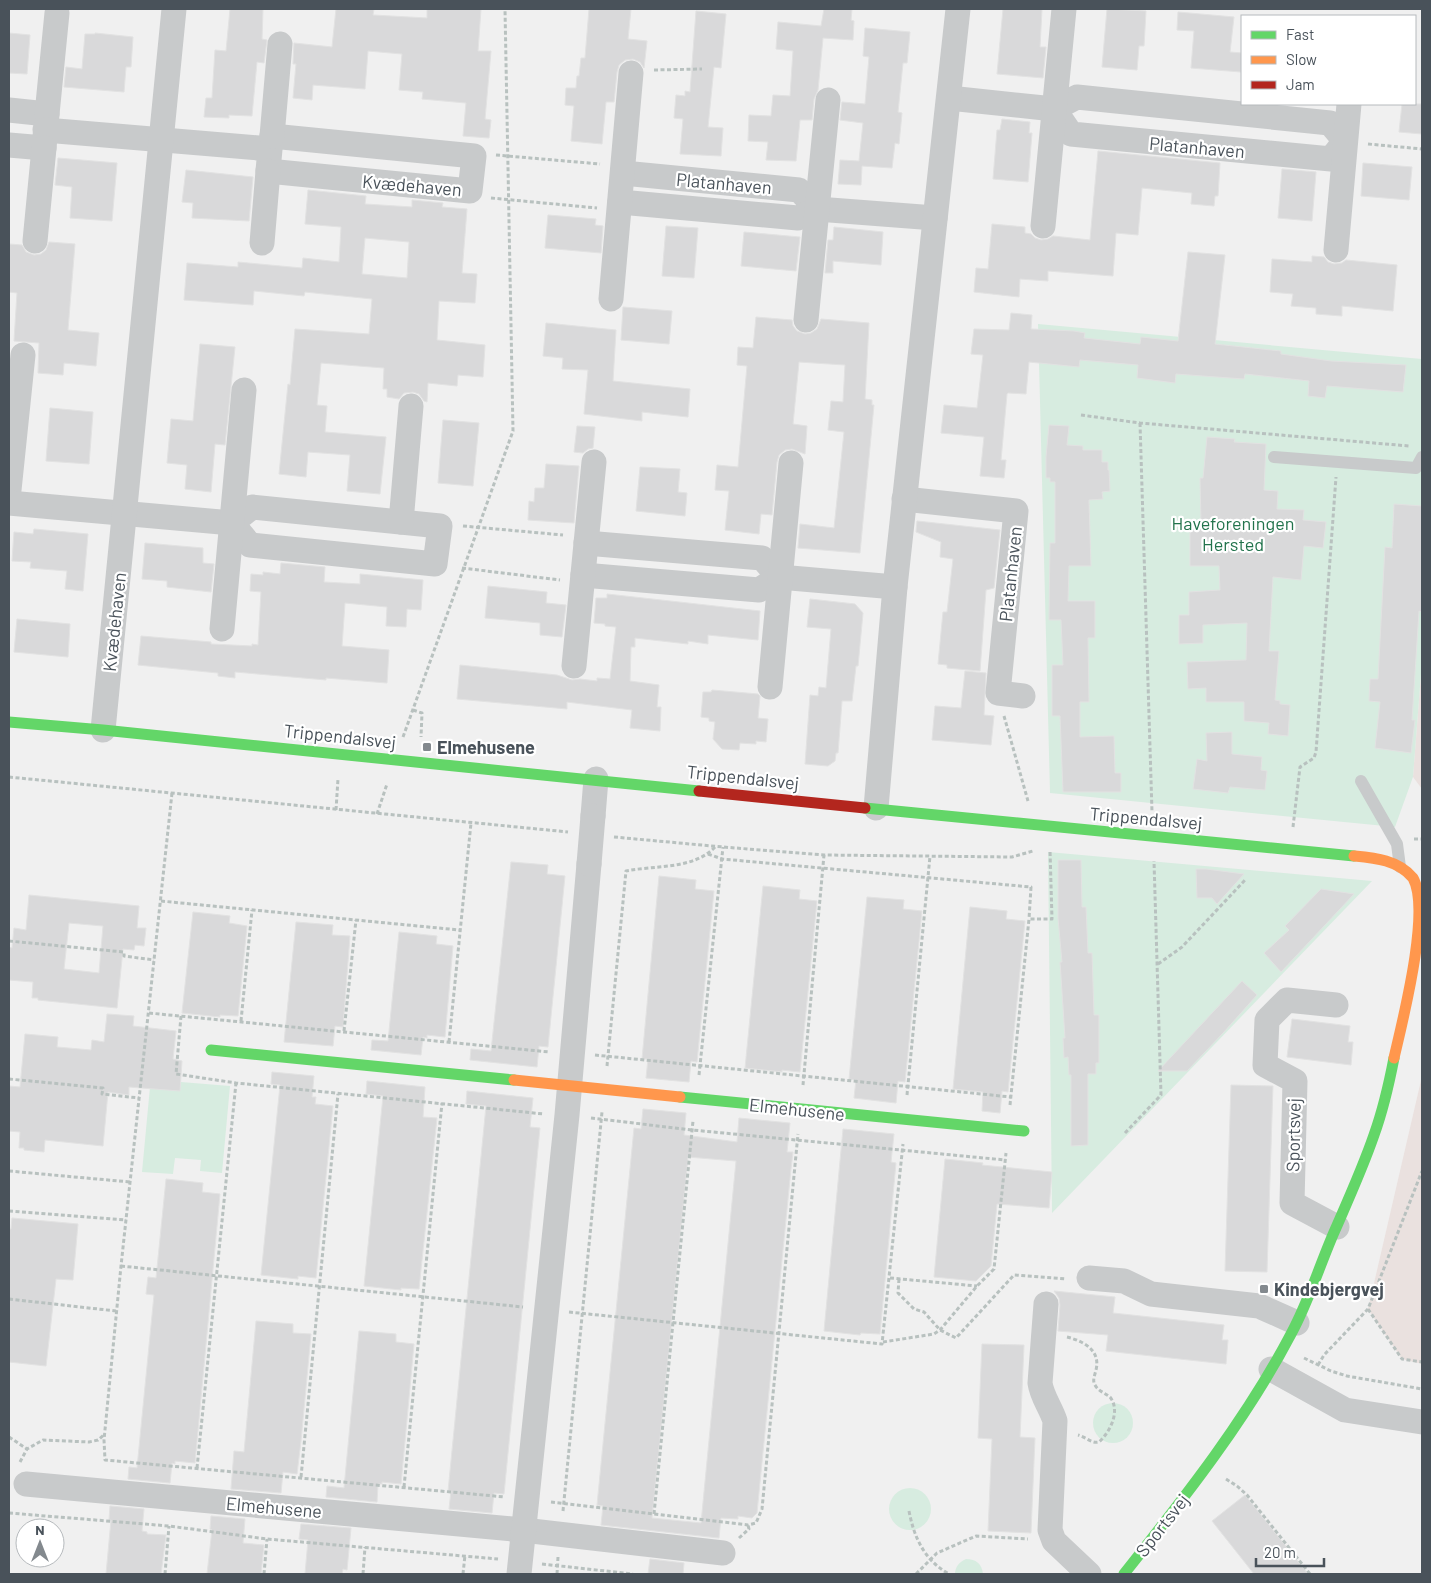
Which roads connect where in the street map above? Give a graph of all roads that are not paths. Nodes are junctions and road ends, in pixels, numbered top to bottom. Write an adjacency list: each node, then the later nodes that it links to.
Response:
1 (174, 9): 13 (street, Kvædehaven)
2 (958, 9): 7 (street)
3 (1064, 9): 10 (street)
4 (57, 13): 12 (street)
5 (280, 44): 16 (street)
6 (631, 73): 17 (street)
7 (949, 98): 10 (street); 20 (street)
8 (828, 100): 19 (street)
9 (1349, 105): 14 (street)
10 (1054, 109): 14 (street, Platanhaven); 14 (street, Platanhaven); 21 (street)
11 (9, 110): 12 (street, Kvædehaven)
12 (46, 131): 13 (street, Kvædehaven); 15 (street, Kvædehaven); 22 (street)
13 (160, 141): 16 (street, Kvædehaven); 37 (street, Kvædehaven)
14 (1345, 141): 24 (street)
15 (9, 145)
16 (270, 152): 16 (street, Kvædehaven); 23 (street)
17 (615, 169): 18 (street); 19 (street, Platanhaven)
18 (612, 205): 19 (street, Platanhaven); 25 (street)
19 (817, 209): 20 (street, Platanhaven); 26 (street)
20 (935, 218): 35 (street)
21 (1043, 226)
22 (35, 241)
23 (262, 244)
24 (1336, 250)
25 (611, 298)
26 (806, 320)
27 (23, 355): 34 (street)
28 (244, 390): 39 (street)
29 (411, 406): 38 (street)
30 (1274, 457): 31 (lane)
31 (1422, 457)
32 (594, 462): 40 (street)
33 (791, 463): 41 (street)
34 (9, 490)
35 (904, 499): 43 (street); 47 (street, Platanhaven)
36 (9, 503): 37 (street)
37 (126, 514): 39 (street); 49 (street, Kvædehaven)
38 (401, 522): 39 (street); 39 (street)
39 (232, 523): 44 (street)
40 (579, 540): 41 (street); 42 (street)
41 (779, 577): 42 (street); 43 (street); 46 (street)
42 (574, 578): 45 (street)
43 (894, 587): 52 (street)
44 (222, 629)
45 (574, 666)
46 (770, 687)
47 (1023, 696)
48 (9, 722): 49 (street, Trippendalsvej)
49 (104, 730): 50 (street, Trippendalsvej)
50 (596, 779): 52 (street, Trippendalsvej); 57 (street, bridge)
51 (1361, 782): 53 (lane)
52 (876, 808): 53 (street, Trippendalsvej)
53 (1400, 866): 54 (street, Trippendalsvej)
54 (1420, 932): 59 (street, Sportsvej)
55 (1336, 1005): 59 (street, Sportsvej)
56 (211, 1050): 57 (street, Elmehusene)
57 (570, 1086): 58 (street, Elmehusene); 66 (street)
58 (1024, 1131)
59 (1337, 1227): 62 (street, Sportsvej)
60 (1089, 1278): 62 (street)
61 (1046, 1304): 69 (street)
62 (1297, 1323): 63 (street, Sportsvej)
63 (1271, 1369): 64 (street); 70 (street, Sportsvej)
64 (1422, 1422)
65 (22, 1474): 66 (street, Elmehusene)
66 (523, 1530): 67 (street, Elmehusene); 68 (street)
67 (723, 1553)
68 (519, 1568)
69 (1089, 1574)
70 (1124, 1574)

